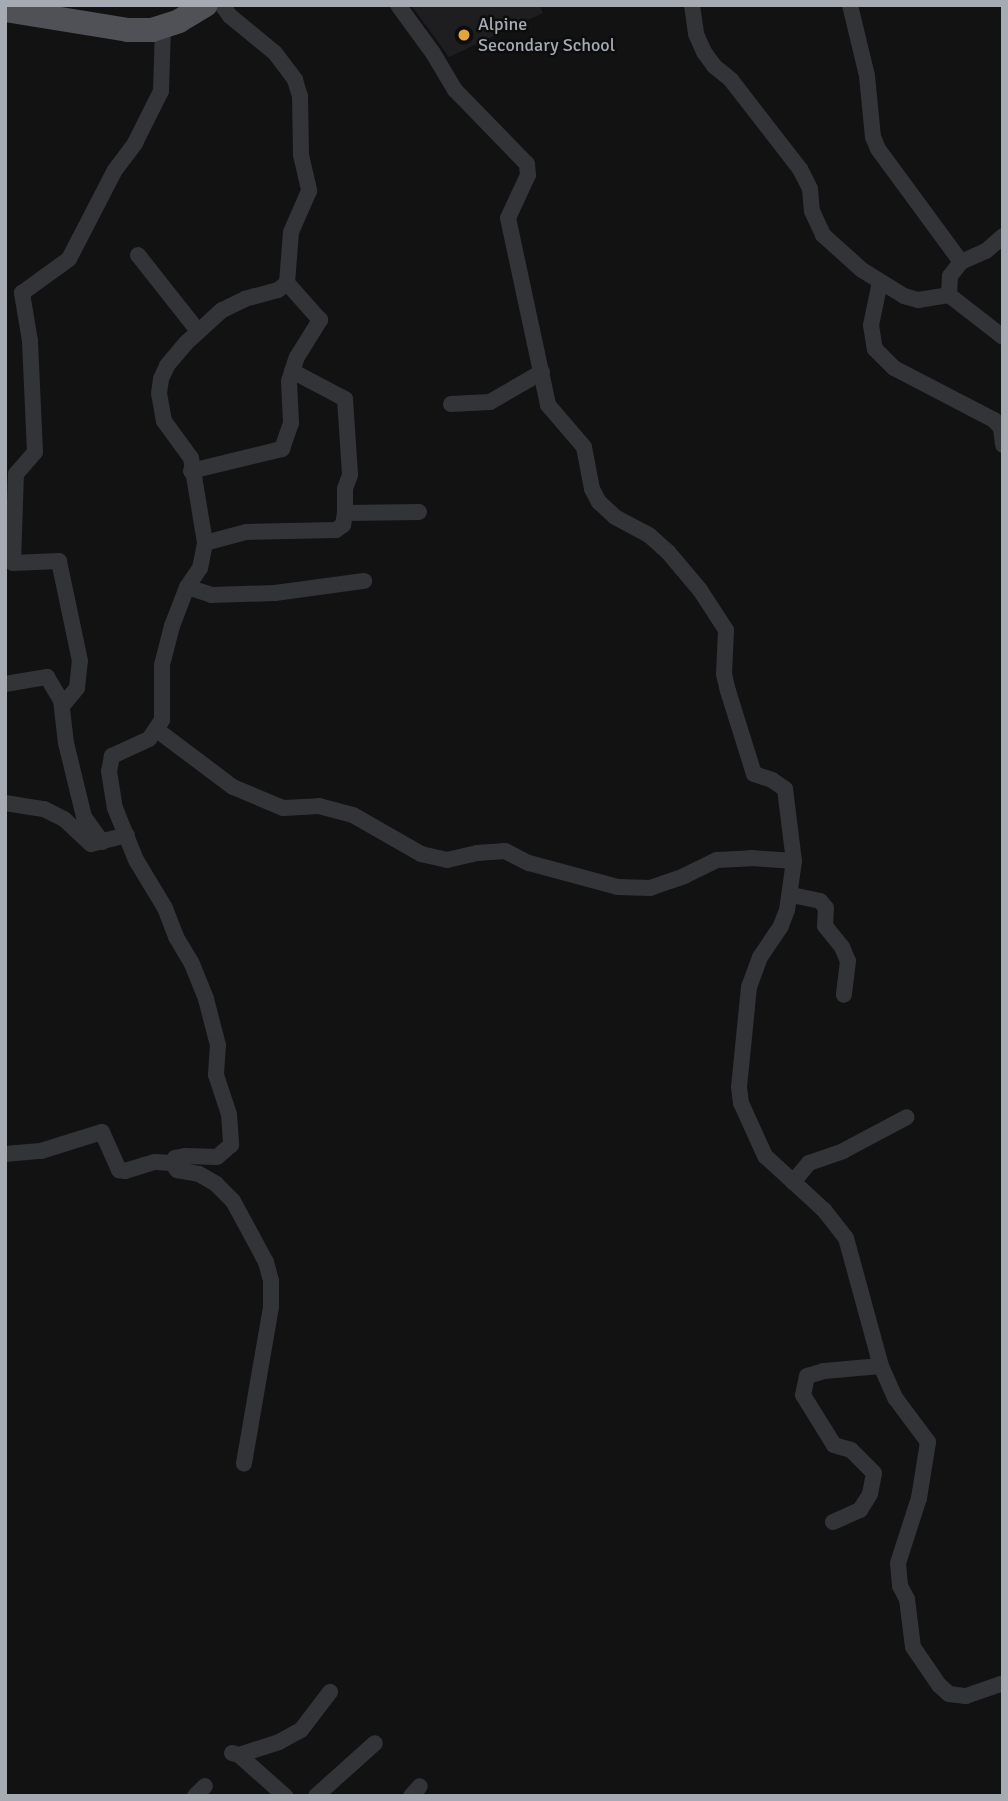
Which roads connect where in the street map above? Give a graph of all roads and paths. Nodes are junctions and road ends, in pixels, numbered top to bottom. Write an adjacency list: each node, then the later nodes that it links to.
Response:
1 (206, 5): 7 (main road)
2 (222, 5): 12 (street)
3 (398, 5): 17 (street)
4 (692, 5): 11 (street)
5 (850, 5): 10 (street)
6 (5, 10): 7 (main road)
7 (163, 27): 27 (street)
8 (1003, 236): 10 (street)
9 (138, 255): 14 (street)
10 (961, 262): 13 (street)
11 (880, 282): 13 (street); 19 (street)
12 (287, 283): 14 (street); 16 (street)
13 (949, 295): 15 (street)
14 (198, 331): 20 (street)
15 (1003, 337)
16 (292, 371): 20 (street); 22 (street)
17 (542, 372): 18 (street); 32 (street)
18 (451, 404)
19 (1003, 445)
20 (191, 471): 23 (street)
21 (419, 512): 22 (street)
22 (345, 513): 23 (street)
23 (205, 543): 25 (street)
24 (364, 581): 25 (street)
25 (187, 587): 28 (street)
26 (5, 684): 27 (street)
27 (62, 706): 31 (street)
28 (157, 730): 30 (street); 32 (street)
29 (5, 803): 31 (street)
30 (127, 835): 31 (street); 37 (street)
31 (103, 842)
32 (794, 861): 33 (street)
33 (792, 895): 34 (street); 38 (street)
34 (844, 995)
35 (907, 1117): 38 (street)
36 (5, 1154): 37 (street)
37 (172, 1163): 40 (street)
38 (793, 1182): 39 (street)
39 (881, 1366): 41 (street); 42 (street)
40 (244, 1464)
41 (833, 1522)
42 (1003, 1683)
43 (330, 1692): 45 (street)
44 (375, 1743): 46 (street)
45 (285, 1796)
46 (316, 1796)

